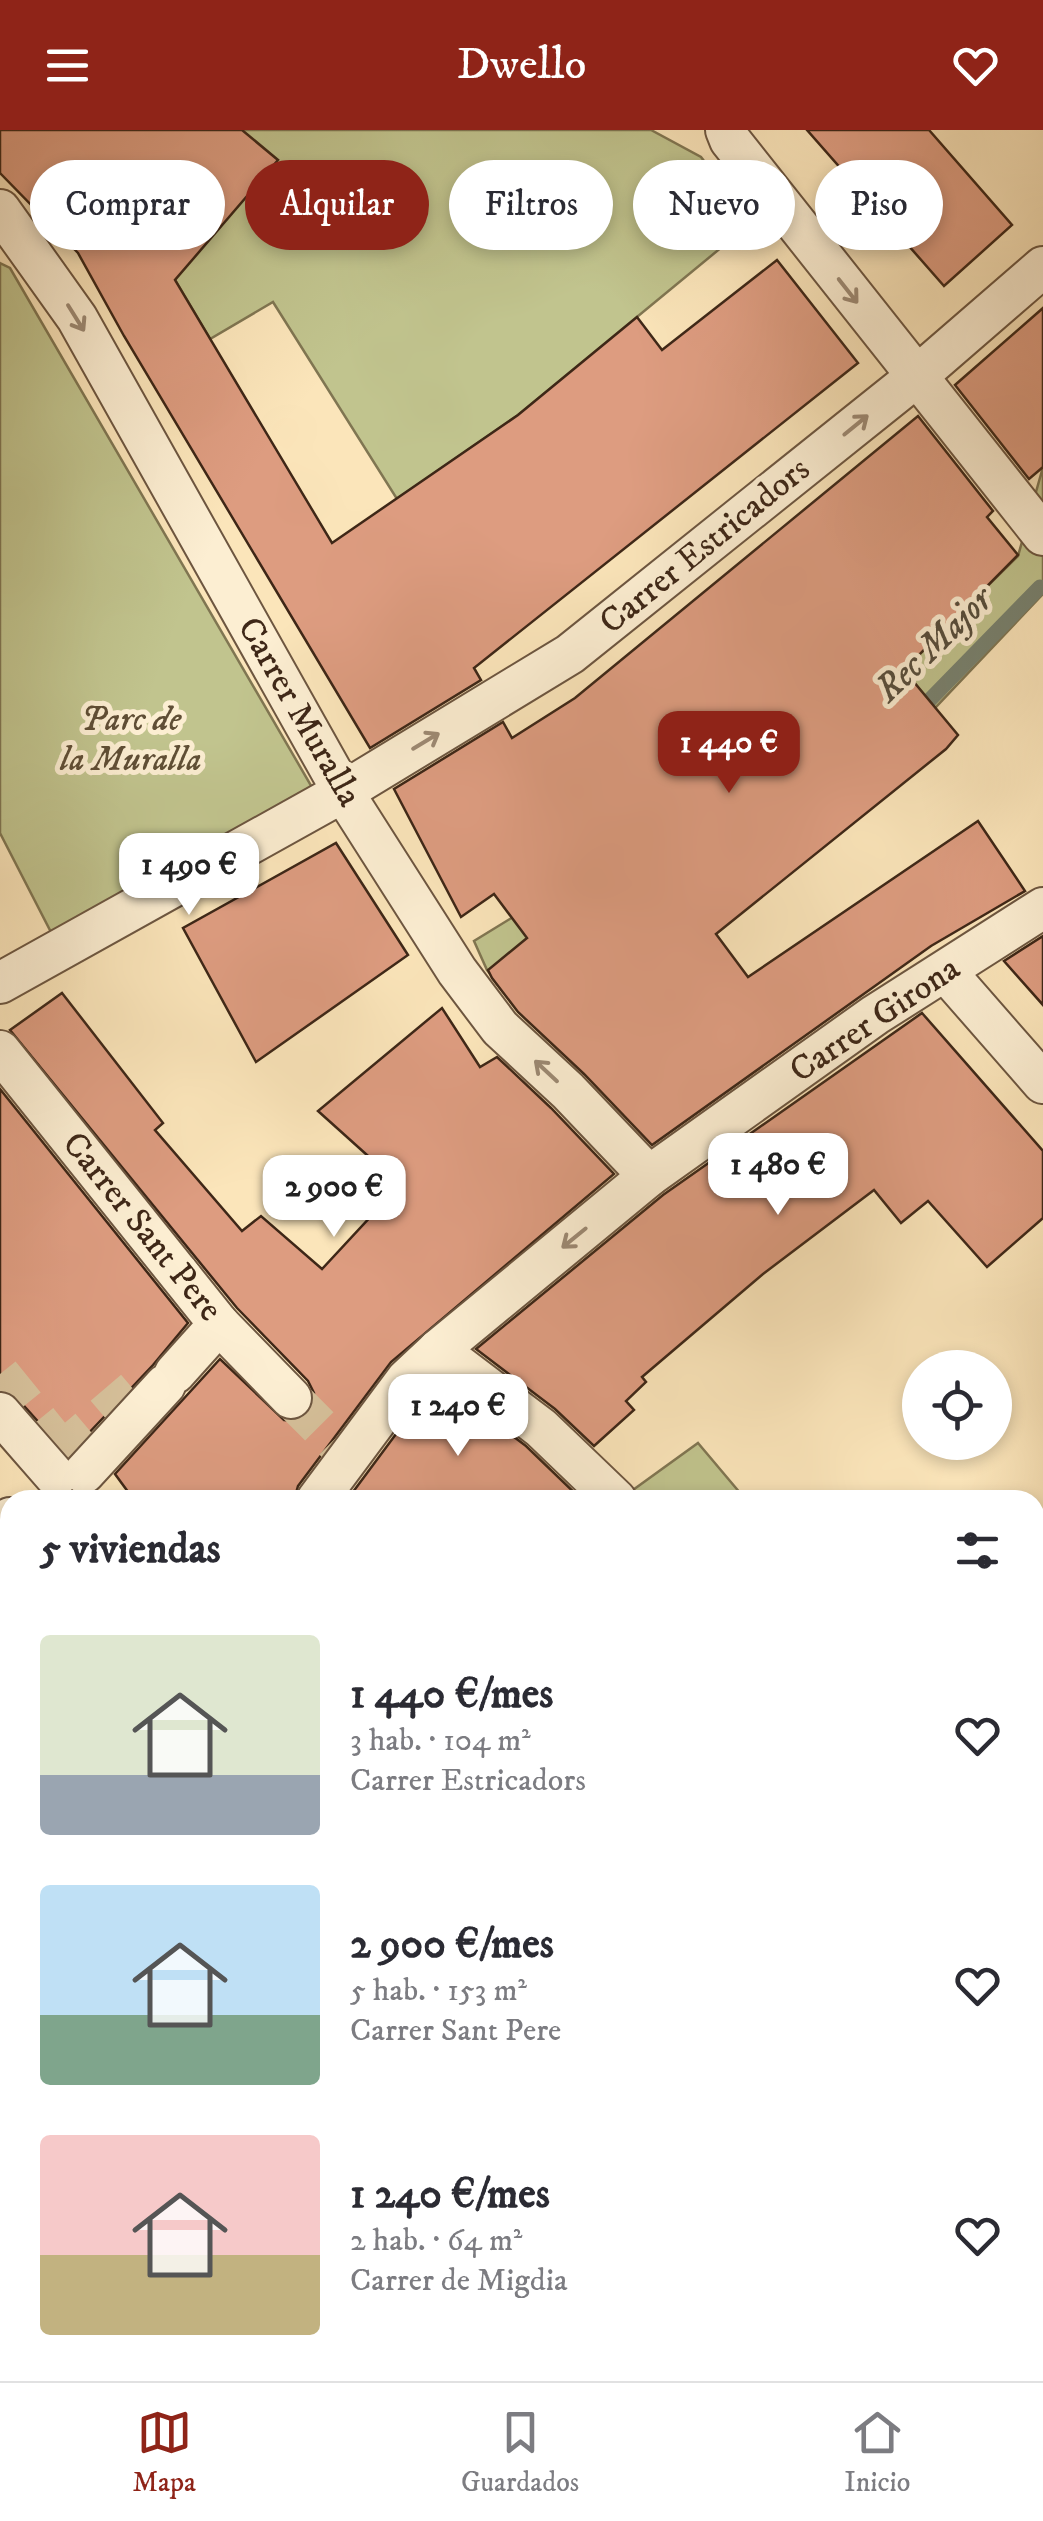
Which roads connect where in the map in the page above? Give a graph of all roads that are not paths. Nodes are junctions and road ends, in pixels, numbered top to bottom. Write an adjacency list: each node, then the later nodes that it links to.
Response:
1 (726, 130): 5 (street, one-way to 5)
2 (0, 210): 3 (street, Carrer Muralla)
3 (17, 250): 7 (street, Carrer Muralla, one-way to 7)
4 (1043, 266): 5 (street, Carrer Estricadors)
5 (916, 377): 6 (street); 7 (street, Carrer Estricadors, one-way to 5)
6 (1043, 534)
7 (343, 792): 10 (street, Carrer Estricadors); 13 (street, Carrer Muralla, one-way to 7)
8 (1043, 908): 9 (street, Carrer Girona)
9 (946, 972): 12 (street); 13 (street, Carrer Girona)
10 (0, 983)
11 (0, 1051): 14 (street, Carrer Sant Pere)
12 (1043, 1082)
13 (649, 1176): 15 (street, Carrer Girona, one-way to 15)
14 (219, 1324): 16 (street, Carrer Sant Pere); 18 (street)
15 (438, 1350): 19 (street, Carrer Girona); 20 (street)
16 (292, 1398)
17 (0, 1413): 18 (street)
18 (66, 1477)
19 (324, 1490)
20 (606, 1490)

